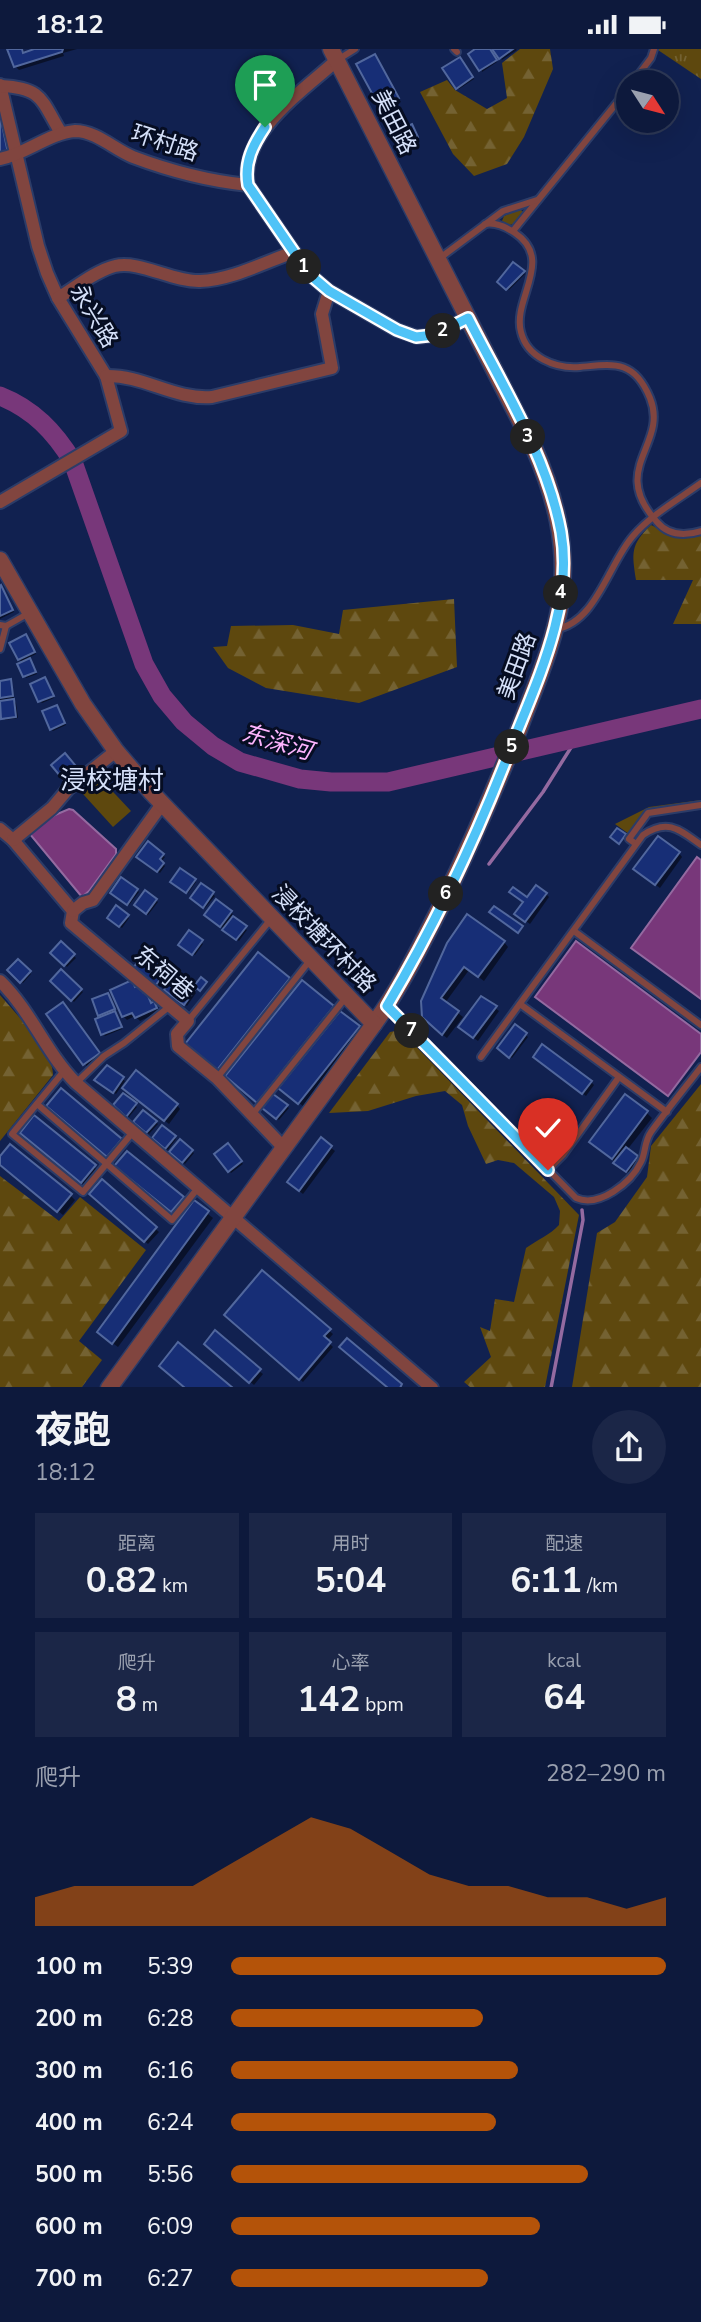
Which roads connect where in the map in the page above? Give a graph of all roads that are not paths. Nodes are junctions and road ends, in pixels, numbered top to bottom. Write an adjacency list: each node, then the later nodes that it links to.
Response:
1 (355, 49): 3 (lane)
2 (654, 49): 4 (lane)
3 (334, 55): 10 (street); 15 (street, 美田路)
4 (642, 70)
5 (0, 85): 7 (street); 8 (street, 永兴路)
6 (616, 104): 11 (lane)
7 (61, 133): 8 (street); 10 (street, 环村路)
8 (17, 156): 9 (street); 17 (street, 永兴路)
9 (0, 159)
10 (248, 185): 14 (street)
11 (539, 199): 12 (lane); 13 (lane)
12 (485, 224): 13 (lane); 15 (lane)
13 (513, 231): 22 (lane)
14 (294, 252): 16 (street); 17 (street)
15 (438, 259): 18 (street, 美田路)
16 (329, 291): 18 (street); 19 (street)
17 (58, 298): 19 (street, 永兴路)
18 (468, 318): 27 (street, 美田路)
19 (106, 376): 21 (street, 永兴路)
20 (701, 483): 22 (lane)
21 (0, 502)
22 (654, 518): 23 (lane); 27 (lane)
23 (701, 531)
24 (0, 560): 25 (street, 浸校塘环村路)
25 (31, 613): 26 (lane); 29 (street, 浸校塘环村路)
26 (3, 625): 28 (lane)
27 (555, 629): 44 (street, 美田路)
28 (0, 649)
29 (116, 751): 30 (street, 浸校塘环村路); 33 (street)
30 (162, 804): 36 (street); 37 (street, 浸校塘环村路)
31 (701, 805): 34 (lane)
32 (0, 829): 33 (street, 东祠巷)
33 (13, 840): 36 (street, 东祠巷)
34 (636, 844): 35 (lane); 38 (lane)
35 (701, 845)
36 (73, 911): 43 (street, 东祠巷)
37 (272, 918): 39 (street, 浸校塘环村路); 45 (lane)
38 (573, 931): 42 (lane); 47 (lane)
39 (311, 959): 41 (street, 浸校塘环村路); 52 (lane)
40 (0, 981): 50 (street)
41 (347, 996): 46 (street, 浸校塘环村路); 56 (lane)
42 (520, 1004): 48 (lane); 51 (lane)
43 (170, 1006): 45 (street, 东祠巷); 53 (lane)
44 (387, 1006): 46 (street, 美田路); 60 (lane)
45 (188, 1021): 52 (street, 东祠巷)
46 (374, 1024): 58 (street, 浸校塘环村路)
47 (701, 1025)
48 (481, 1058)
49 (701, 1067): 55 (lane)
50 (64, 1071): 53 (street); 54 (lane)
51 (619, 1077): 55 (lane); 60 (lane)
52 (217, 1078): 56 (street, 东祠巷)
53 (76, 1083): 57 (street)
54 (37, 1104): 59 (lane); 59 (lane)
55 (667, 1112): 60 (lane)
56 (251, 1115): 58 (street, 东祠巷)
57 (133, 1132): 59 (lane); 61 (street)
58 (284, 1148): 62 (street, 浸校塘环村路)
59 (107, 1164): 61 (lane)
60 (548, 1170)
61 (198, 1188): 62 (street)
62 (233, 1218): 63 (street, 浸校塘环村路); 64 (street)
63 (110, 1387)
64 (431, 1387)

